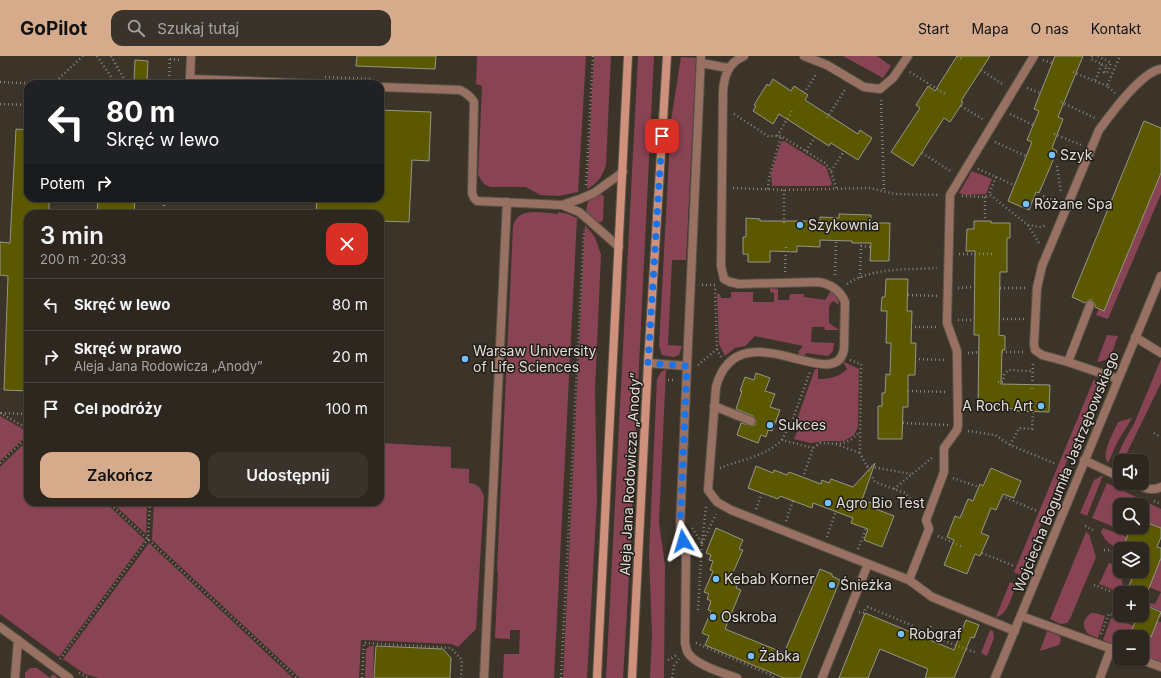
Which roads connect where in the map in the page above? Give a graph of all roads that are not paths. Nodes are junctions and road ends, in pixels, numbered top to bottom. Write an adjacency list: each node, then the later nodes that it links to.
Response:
1 (191, 56): 11 (street)
2 (628, 56): 13 (main road, Aleja Jana Rodowicza „Anody”)
3 (667, 56): 22 (main road, Aleja Jana Rodowicza „Anody”)
4 (744, 56): 9 (street)
5 (804, 56): 6 (street)
6 (908, 56)
7 (1037, 57): 32 (street)
8 (701, 60): 9 (street); 23 (street)
9 (728, 68): 25 (street)
10 (1161, 70): 21 (street)
11 (317, 80)
12 (384, 87): 14 (street)
13 (623, 172): 15 (street); 16 (main road, Aleja Jana Rodowicza „Anody”)
14 (507, 202): 15 (street); 42 (street)
15 (562, 204): 16 (street)
16 (619, 247): 43 (main road, Aleja Jana Rodowicza „Anody”)
17 (1161, 276): 19 (street, Wojciecha Bogumiła Jastrzębowskiego)
18 (1090, 305): 21 (street)
19 (1135, 337): 20 (street); 24 (street, Wojciecha Bogumiła Jastrzębowskiego)
20 (1161, 354)
21 (1068, 362): 24 (street)
22 (648, 363): 23 (street); 44 (main road, Aleja Jana Rodowicza „Anody”)
23 (687, 366): 45 (street)
24 (1118, 379): 27 (street, Wojciecha Bogumiła Jastrzębowskiego)
25 (714, 406): 26 (street); 31 (street)
26 (751, 421)
27 (1084, 460): 28 (street); 33 (street, Wojciecha Bogumiła Jastrzębowskiego)
28 (1113, 474)
29 (1161, 487): 30 (street)
30 (1149, 489)
31 (868, 564): 32 (street); 46 (street)
32 (909, 580): 35 (street)
33 (1021, 616): 35 (street, Wojciecha Bogumiła Jastrzębowskiego); 37 (street)
34 (0, 627): 36 (street)
35 (1015, 631): 47 (street, Wojciecha Bogumiła Jastrzębowskiego)
36 (18, 640): 40 (street); 41 (street)
37 (1111, 648): 48 (street)
38 (1149, 662): 39 (street)
39 (1161, 667)
40 (15, 678)
41 (69, 678)
42 (484, 678)
43 (597, 678)
44 (632, 678)
45 (737, 678)
46 (822, 678)
47 (995, 678)
48 (1100, 678)

